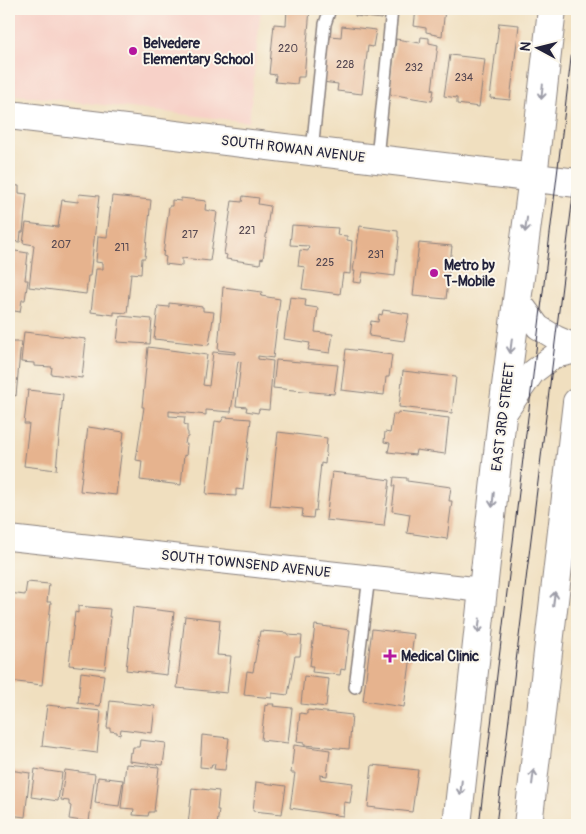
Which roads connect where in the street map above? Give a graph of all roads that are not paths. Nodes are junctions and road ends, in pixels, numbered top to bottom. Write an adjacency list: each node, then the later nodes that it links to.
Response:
1 (330, 9): 5 (lane)
2 (392, 9): 6 (lane)
3 (552, 9): 7 (main road, EAST 3RD STREET, one-way to 7)
4 (9, 115): 5 (main road, SOUTH ROWAN AVENUE)
5 (312, 151): 6 (main road, SOUTH ROWAN AVENUE)
6 (376, 158): 7 (main road, SOUTH ROWAN AVENUE)
7 (533, 177): 8 (main road, SOUTH ROWAN AVENUE); 9 (main road, EAST 3RD STREET, one-way to 9)
8 (577, 183)
9 (516, 297): 10 (street); 12 (main road, EAST 3RD STREET, one-way to 12)
10 (577, 349): 12 (street)
11 (577, 402): 18 (main road, one-way to 11)
12 (502, 417): 15 (main road, EAST 3RD STREET, one-way to 15)
13 (9, 538): 14 (street, SOUTH TOWNSEND AVENUE)
14 (369, 577): 15 (street, SOUTH TOWNSEND AVENUE); 16 (lane)
15 (483, 590): 17 (main road, EAST 3RD STREET, one-way to 17)
16 (355, 687)
17 (456, 825)
18 (528, 825)

